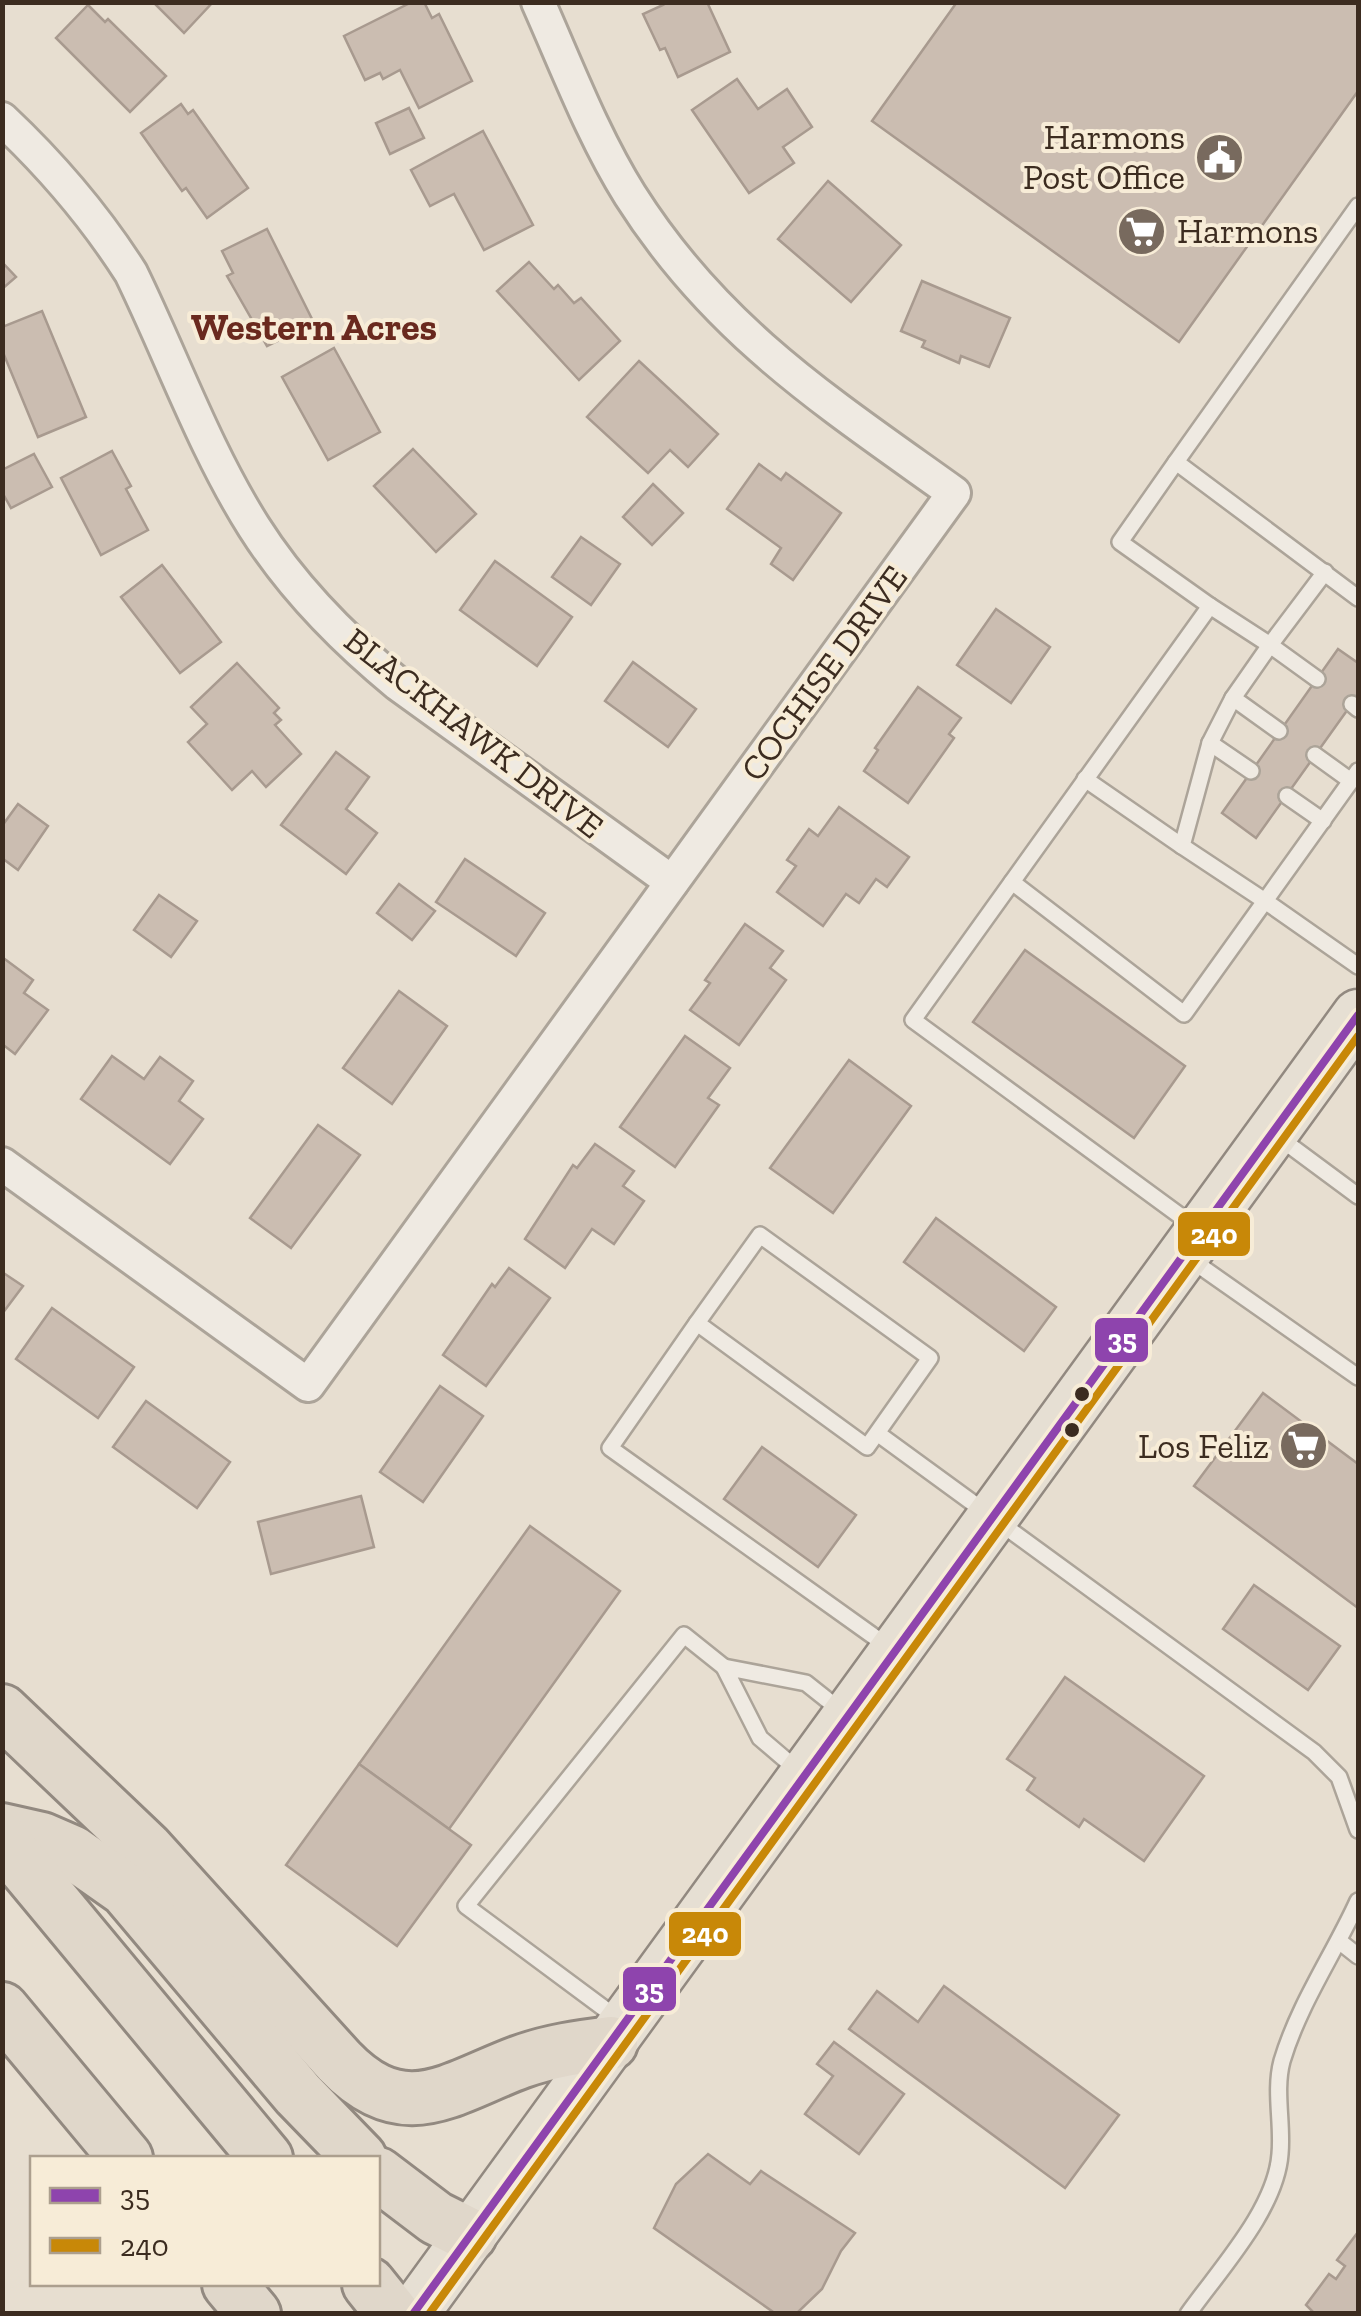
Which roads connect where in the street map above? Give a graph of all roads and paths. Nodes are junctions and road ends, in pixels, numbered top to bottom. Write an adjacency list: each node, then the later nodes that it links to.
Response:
1 (538, 2): 20 (street, COCHISE DRIVE)
2 (2, 119): 20 (street, BLACKHAWK DRIVE)
3 (1358, 206): 4 (lane)
4 (1176, 462): 5 (lane); 7 (lane)
5 (1325, 572): 6 (lane); 8 (lane)
6 (1358, 598)
7 (1210, 606): 8 (lane); 16 (lane)
8 (1270, 645): 9 (lane); 10 (lane)
9 (1317, 679)
10 (1234, 698): 11 (lane); 12 (lane)
11 (1280, 731)
12 (1210, 743): 14 (lane); 19 (lane)
13 (1316, 756): 15 (lane)
14 (1251, 772)
15 (1355, 776): 18 (lane)
16 (1085, 780): 19 (lane); 21 (lane)
17 (1287, 796): 18 (lane)
18 (1323, 820): 22 (lane)
19 (1182, 846): 22 (lane)
20 (672, 882): 26 (street, COCHISE DRIVE)
21 (1012, 882): 22 (lane); 28 (lane)
22 (1265, 901): 23 (lane)
23 (1358, 966)
24 (1358, 1015): 25 (main road)
25 (1273, 1133): 27 (lane); 28 (main road)
26 (2, 1164)
27 (1358, 1196)
28 (1192, 1243): 30 (lane); 32 (main road)
29 (697, 1323): 31 (lane); 31 (lane); 33 (lane)
30 (1358, 1377)
31 (878, 1434): 32 (lane)
32 (992, 1519): 33 (main road); 39 (lane)
33 (896, 1652): 36 (main road)
34 (724, 1667): 36 (lane); 37 (lane); 45 (lane)
35 (2, 1712): 45 (highway)
36 (848, 1716): 37 (main road)
37 (804, 1776): 45 (main road)
38 (2, 1830): 48 (highway)
39 (1358, 1830)
40 (2, 1840): 47 (highway)
41 (1358, 1900): 42 (lane)
42 (1339, 1942): 43 (lane); 56 (lane)
43 (1358, 1956)
44 (2, 2009): 46 (highway)
45 (618, 2033): 50 (main road)
46 (124, 2156)
47 (264, 2156)
48 (358, 2156)
49 (380, 2176): 50 (highway)
50 (470, 2235): 55 (main road)
51 (231, 2286): 53 (highway)
52 (371, 2286): 54 (highway)
53 (254, 2314)
54 (393, 2314)
55 (413, 2314)
56 (1188, 2314)

